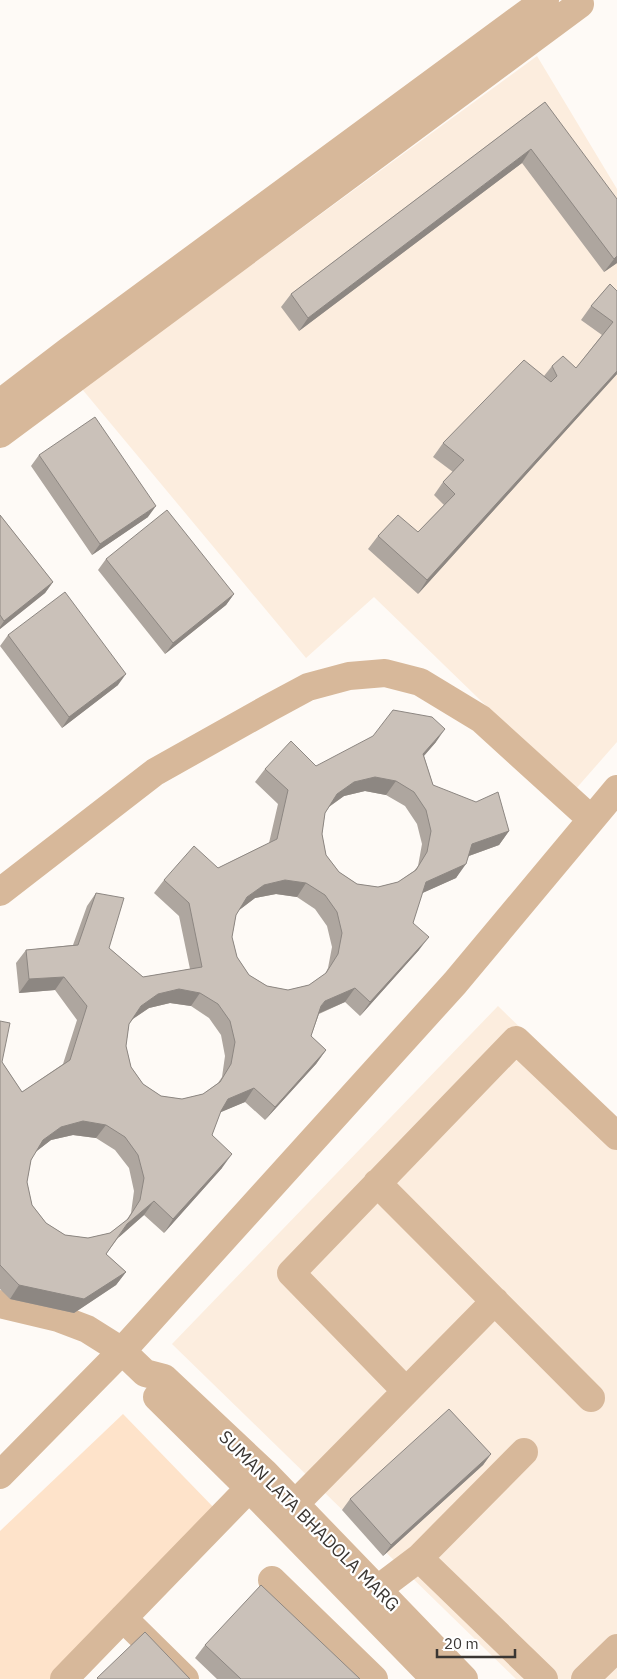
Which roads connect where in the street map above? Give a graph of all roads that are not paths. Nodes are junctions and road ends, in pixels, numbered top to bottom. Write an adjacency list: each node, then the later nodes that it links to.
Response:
1 (546, 0): 3 (street)
2 (580, 4): 4 (street)
3 (0, 403)
4 (0, 434)
5 (617, 789): 6 (street)
6 (591, 819): 7 (street); 12 (street)
7 (0, 892)
8 (617, 1136): 9 (street)
9 (377, 1183): 10 (street); 13 (street)
10 (495, 1301): 13 (street); 14 (street)
11 (0, 1304): 12 (street, SUMAN LATA BHADOLA MARG)
12 (122, 1351): 16 (street); 17 (street, SUMAN LATA BHADOLA MARG)
13 (406, 1391): 18 (street)
14 (591, 1398)
15 (524, 1452): 19 (street)
16 (0, 1475)
17 (257, 1480): 18 (street, SUMAN LATA BHADOLA MARG); 22 (street); 27 (street, SUMAN LATA BHADOLA MARG)
18 (295, 1504): 21 (street, SUMAN LATA BHADOLA MARG)
19 (419, 1558): 21 (street); 29 (street)
20 (272, 1580): 26 (street)
21 (378, 1590): 28 (street, SUMAN LATA BHADOLA MARG)
22 (123, 1618): 24 (street); 25 (street)
23 (617, 1648): 30 (street)
24 (64, 1679)
25 (185, 1679)
26 (374, 1679)
27 (435, 1679)
28 (464, 1679)
29 (544, 1679)
30 (585, 1679)

